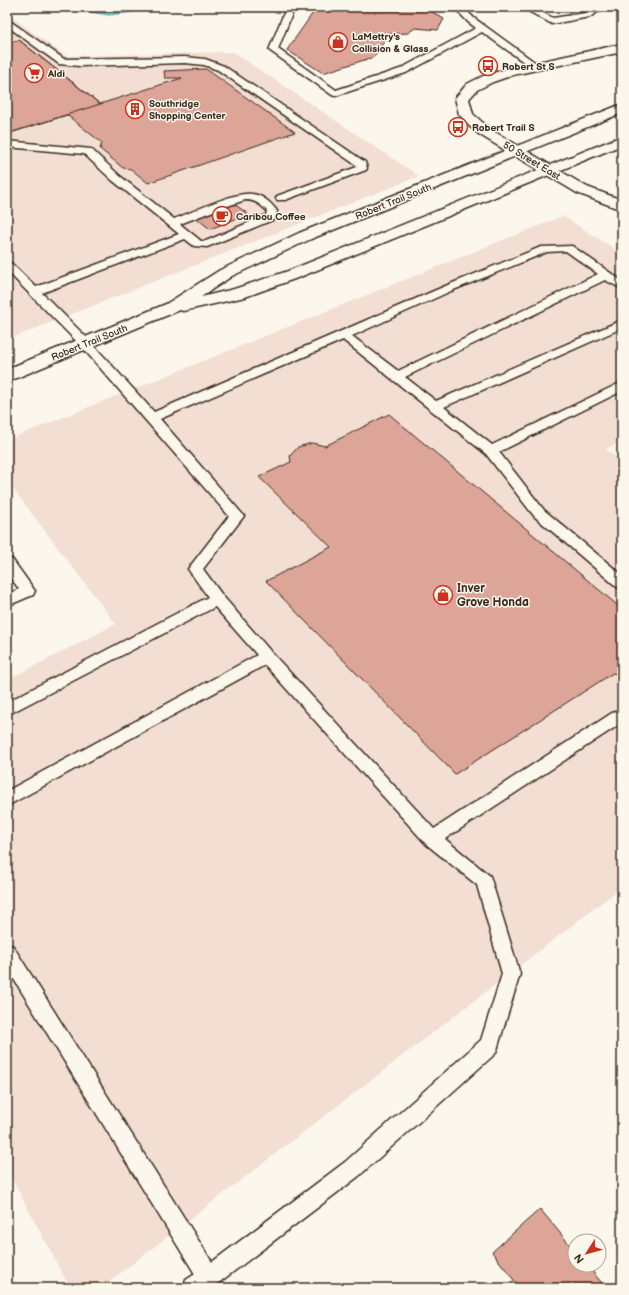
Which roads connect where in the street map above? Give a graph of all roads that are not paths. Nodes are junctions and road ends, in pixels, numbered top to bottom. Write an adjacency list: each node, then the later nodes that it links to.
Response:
1 (293, 7): 6 (lane)
2 (458, 7): 6 (lane)
3 (525, 7): 4 (lane)
4 (601, 7)
5 (7, 22): 14 (lane)
6 (483, 28): 8 (lane)
7 (622, 48): 8 (main road, 50 Street East)
8 (535, 66): 12 (main road, 50 Street East)
9 (622, 108): 12 (main road, Robert Trail South)
10 (622, 140): 13 (main road, Robert Trail South)
11 (7, 144): 16 (lane)
12 (517, 151): 13 (main road, 50 Street East); 24 (main road, Robert Trail South)
13 (549, 171): 15 (main road, 50 Street East); 24 (main road, Robert Trail South)
14 (281, 198)
15 (622, 205)
16 (172, 224): 17 (lane); 17 (lane)
17 (186, 235): 23 (lane)
18 (7, 265): 20 (lane)
19 (606, 275): 22 (lane); 26 (lane); 29 (lane)
20 (19, 277): 21 (lane); 23 (lane)
21 (7, 282)
22 (622, 286)
23 (34, 292): 27 (lane)
24 (172, 308): 27 (main road, Robert Trail South)
25 (622, 324): 31 (lane)
26 (344, 335): 29 (lane); 32 (lane)
27 (85, 343): 28 (main road, Robert Trail South); 32 (lane)
28 (7, 376)
29 (396, 377): 31 (lane)
30 (622, 386): 33 (lane)
31 (434, 407): 33 (lane)
32 (152, 418): 36 (lane)
33 (491, 451): 35 (lane)
34 (7, 563): 37 (lane)
35 (622, 583)
36 (217, 599): 38 (lane); 39 (lane)
37 (7, 601)
38 (267, 656): 41 (lane); 42 (lane)
39 (7, 709)
40 (622, 718): 42 (lane)
41 (7, 799)
42 (432, 838): 44 (lane)
43 (7, 952): 44 (lane)
44 (201, 1283)

